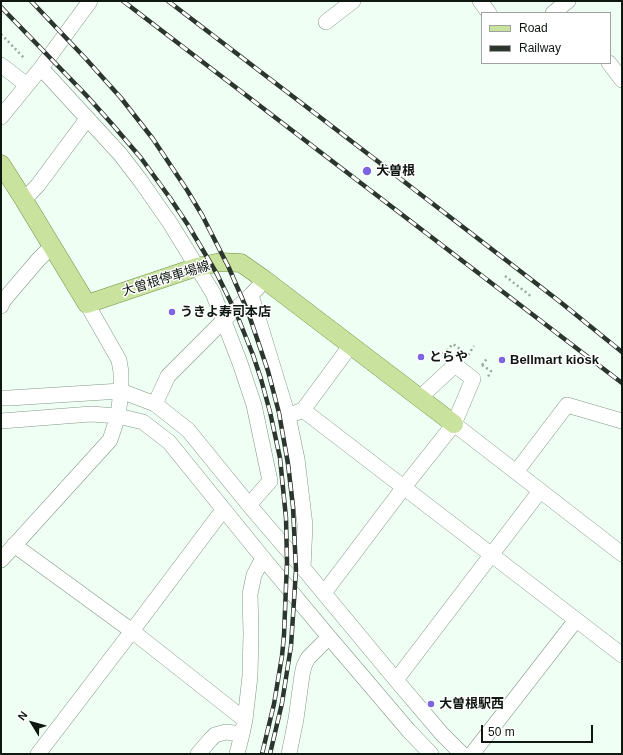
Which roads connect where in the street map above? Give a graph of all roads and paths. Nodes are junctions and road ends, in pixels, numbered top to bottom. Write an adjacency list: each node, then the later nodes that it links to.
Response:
1 (90, 1): 10 (street)
2 (353, 1): 5 (street)
3 (480, 1): 4 (street)
4 (488, 12)
5 (326, 22)
6 (1, 34): 7 (path)
7 (25, 59)
8 (609, 64): 11 (street)
9 (1, 65): 12 (street)
10 (41, 68): 12 (street); 14 (street)
11 (622, 80)
12 (27, 85): 13 (street)
13 (1, 117)
14 (87, 119): 16 (street); 18 (street)
15 (1, 164): 16 (main road)
16 (24, 200): 17 (main road)
17 (52, 246): 23 (main road); 24 (street)
18 (197, 267): 20 (main road, 大曽根停車場線); 23 (main road, 大曽根停車場線); 25 (street)
19 (505, 276): 22 (path)
20 (266, 280): 21 (street); 26 (main road, 大曽根停車場線)
21 (251, 295): 25 (street); 37 (street)
22 (532, 297)
23 (87, 304): 31 (street)
24 (1, 306)
25 (224, 320): 34 (street); 44 (street)
26 (351, 345): 32 (main road, 大曽根停車場線); 35 (street)
27 (474, 346): 28 (path)
28 (468, 355)
29 (488, 357): 30 (path)
30 (482, 365)
31 (121, 391): 33 (street); 34 (street); 36 (street)
32 (418, 397): 40 (main road, 大曽根停車場線); 40 (street)
33 (1, 398)
34 (155, 404): 44 (street)
35 (303, 410): 37 (street); 42 (street)
36 (118, 416): 38 (street); 45 (street); 46 (street)
37 (288, 416): 51 (street)
38 (1, 421)
39 (622, 421): 41 (street)
40 (454, 424): 41 (street); 42 (street)
41 (516, 472): 43 (street)
42 (404, 487): 48 (street); 52 (street)
43 (540, 491): 47 (street); 48 (street)
44 (250, 505): 51 (street)
45 (223, 510): 49 (street); 54 (street)
46 (14, 545): 50 (street); 54 (street)
47 (622, 554)
48 (492, 555): 53 (street); 57 (street)
49 (263, 558): 55 (street); 58 (street)
50 (1, 560)
51 (303, 568): 52 (street)
52 (324, 593): 57 (street)
53 (576, 620): 56 (street); 65 (street)
54 (132, 632): 58 (street); 59 (street)
55 (329, 637): 62 (street); 63 (street)
56 (622, 655)
57 (396, 680): 64 (street)
58 (244, 727): 60 (street); 61 (street)
59 (38, 754)
60 (198, 754)
61 (237, 754)
62 (289, 754)
63 (431, 754)
64 (462, 754)
65 (472, 754)

